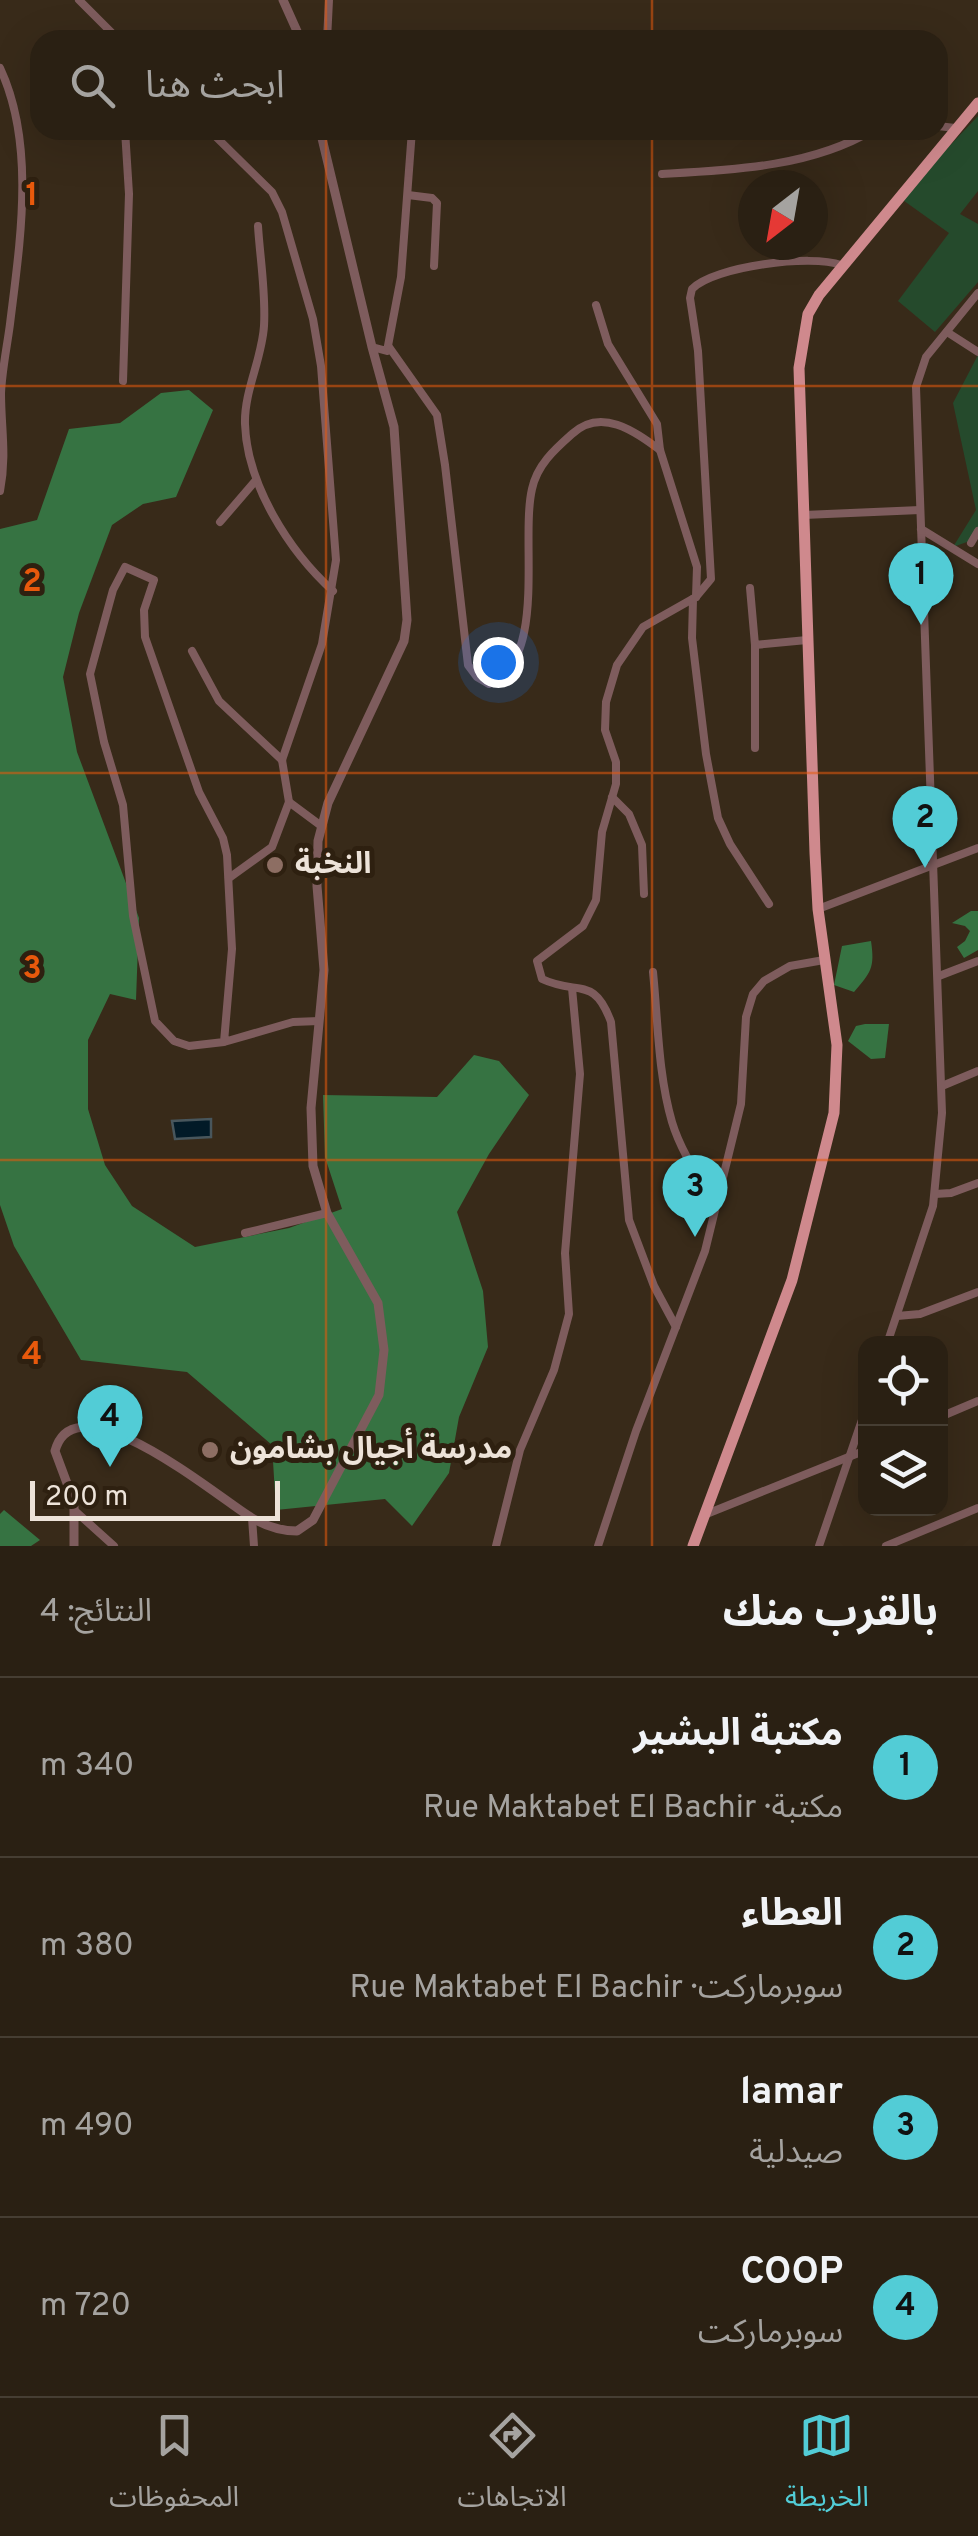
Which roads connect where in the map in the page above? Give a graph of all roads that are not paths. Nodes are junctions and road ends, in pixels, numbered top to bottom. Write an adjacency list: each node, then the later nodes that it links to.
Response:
1 (79, 0): 4 (street)
2 (284, 0): 7 (street)
3 (329, 0): 8 (street)
4 (106, 27): 5 (street); 6 (street)
5 (106, 30)
6 (109, 30)
7 (297, 30)
8 (328, 30)
9 (0, 68): 27 (street)
10 (978, 103): 11 (main road)
11 (973, 115): 13 (main road)
12 (948, 127): 13 (street)
13 (955, 128): 14 (main road)
14 (948, 136)
15 (126, 140): 35 (street)
16 (219, 140): 48 (street)
17 (322, 140): 31 (street)
18 (411, 140): 22 (street)
19 (855, 140): 21 (street)
20 (945, 140): 24 (main road)
21 (662, 174)
22 (408, 195): 25 (street); 32 (street)
23 (258, 226): 38 (street)
24 (841, 265): 41 (main road); 49 (street)
25 (434, 266)
26 (0, 290): 27 (street)
27 (14, 293): 33 (street)
28 (978, 293): 30 (street)
29 (596, 305): 37 (street)
30 (947, 332): 34 (street); 40 (street)
31 (372, 347): 32 (street); 57 (street)
32 (389, 347): 37 (street)
33 (3, 348): 36 (street)
34 (978, 352)
35 (123, 380)
36 (1, 392): 39 (street)
37 (660, 450): 49 (street)
38 (256, 480): 42 (street); 48 (street)
39 (0, 491)
40 (920, 510): 41 (street); 43 (street)
41 (804, 516): 50 (main road)
42 (220, 522)
43 (920, 529): 46 (street); 59 (street)
44 (978, 531): 45 (street)
45 (971, 543)
46 (978, 564)
47 (750, 588): 51 (street)
48 (333, 590): 54 (street)
49 (694, 598): 55 (street); 62 (street)
50 (807, 640): 51 (street); 63 (main road)
51 (755, 646): 53 (street)
52 (192, 651): 54 (street)
53 (755, 748)
54 (282, 760): 56 (street)
55 (612, 797): 61 (street); 68 (street)
56 (289, 802): 57 (street); 60 (street)
57 (320, 825): 69 (street)
58 (978, 848): 59 (street)
59 (934, 864): 63 (street); 67 (street)
60 (229, 878): 70 (street); 70 (street)
61 (644, 894)
62 (768, 904)
63 (818, 909): 64 (main road)
64 (824, 960): 75 (street); 89 (main road)
65 (978, 961): 67 (street)
66 (653, 972): 75 (street)
67 (939, 976): 72 (street)
68 (572, 988): 80 (street); 94 (street)
69 (319, 1021): 70 (street); 76 (street)
70 (224, 1042)
71 (978, 1072): 72 (street)
72 (942, 1086): 74 (street)
73 (978, 1183): 74 (street)
74 (935, 1194): 79 (street)
75 (716, 1206): 80 (street)
76 (327, 1214): 77 (street); 90 (street)
77 (246, 1233)
78 (978, 1292): 79 (street)
79 (897, 1316): 81 (street)
80 (676, 1327): 95 (street)
81 (890, 1336)
82 (978, 1401): 83 (street)
83 (948, 1414)
84 (860, 1426): 86 (street)
85 (858, 1453): 86 (street)
86 (849, 1457): 89 (street); 97 (street)
87 (978, 1508): 98 (street)
88 (74, 1510): 90 (street); 91 (street); 92 (street)
89 (704, 1515): 96 (main road)
90 (252, 1518): 93 (street)
91 (74, 1546)
92 (114, 1546)
93 (254, 1546)
94 (496, 1546)
95 (598, 1546)
96 (693, 1546)
97 (820, 1546)
98 (886, 1546)

